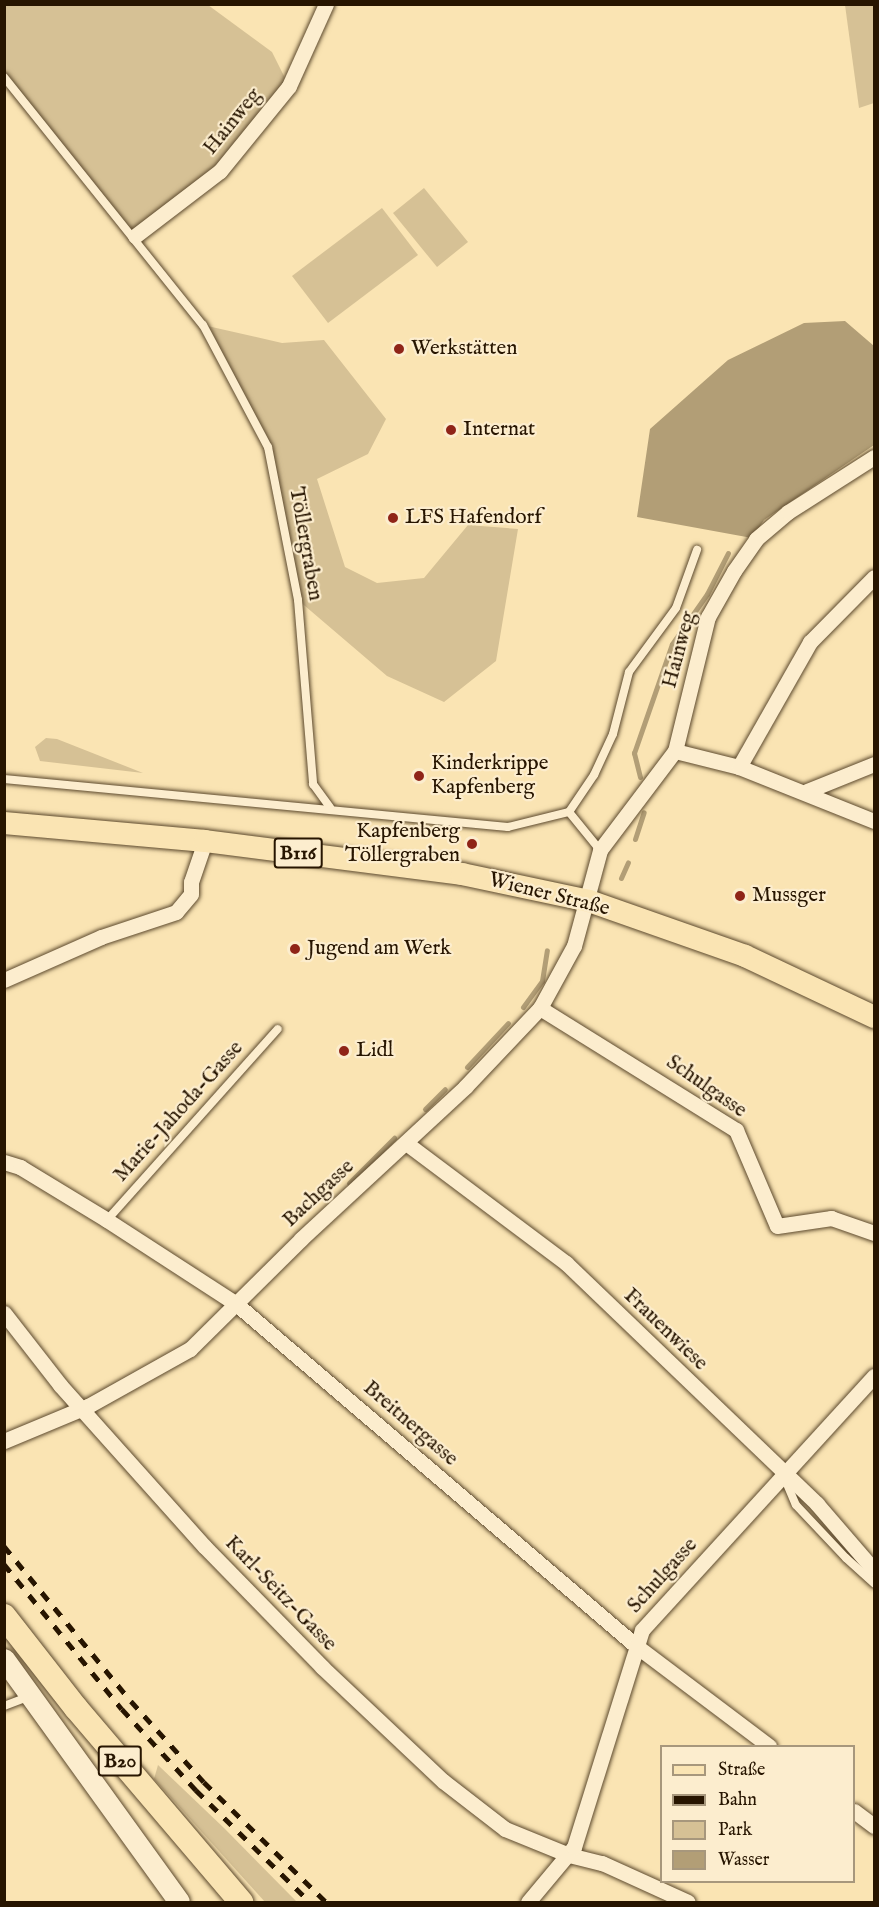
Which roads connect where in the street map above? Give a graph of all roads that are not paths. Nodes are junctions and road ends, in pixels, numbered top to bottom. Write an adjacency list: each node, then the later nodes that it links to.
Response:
1 (326, 4): 3 (street, Hainweg)
2 (4, 77): 3 (lane, Töllergraben)
3 (135, 236): 12 (lane, Töllergraben)
4 (874, 457): 7 (street, Hainweg)
5 (697, 550): 13 (lane)
6 (874, 577): 9 (street)
7 (675, 751): 9 (street); 17 (street, Hainweg)
8 (874, 764): 11 (street)
9 (739, 767): 11 (street)
10 (4, 778): 12 (lane)
11 (807, 791): 14 (street)
12 (330, 807): 13 (lane)
13 (569, 812): 17 (lane)
14 (874, 820)
15 (4, 823): 16 (main road, Wiener Straße / B116)
16 (205, 841): 18 (main road, Wiener Straße / B116); 19 (street)
17 (600, 850): 18 (street, Hainweg)
18 (589, 901): 20 (street, Bachgasse); 21 (main road, Wiener Straße / B116)
19 (4, 980)
20 (540, 1008): 23 (street, Bachgasse); 26 (street, Schulgasse)
21 (874, 1017)
22 (278, 1029): 25 (lane, Marie-Jahoda-Gasse)
23 (406, 1143): 27 (street, Bachgasse); 32 (street, Frauenwiese)
24 (4, 1162): 25 (street, Breitnergasse)
25 (107, 1220): 27 (street, Breitnergasse)
26 (874, 1233)
27 (235, 1303): 30 (street, Bachgasse); 36 (street, Breitnergasse)
28 (4, 1313): 30 (street, Karl-Seitz-Gasse)
29 (874, 1376): 32 (street, Schulgasse)
30 (83, 1408): 31 (street, Bachgasse); 43 (street, Karl-Seitz-Gasse)
31 (4, 1441)
32 (785, 1476): 33 (street, Frauenwiese); 34 (lane, Frauenwiese); 36 (street, Schulgasse)
33 (874, 1570)
34 (874, 1583)
35 (4, 1616): 45 (highway, B20)
36 (635, 1646): 40 (street, Breitnergasse); 43 (street, Schulgasse)
37 (4, 1659): 38 (main road)
38 (31, 1696): 39 (lane); 44 (main road)
39 (4, 1706)
40 (768, 1745)
41 (855, 1811): 42 (street)
42 (874, 1826)
43 (569, 1855): 46 (street); 47 (street, Karl-Seitz-Gasse)
44 (179, 1902)
45 (241, 1902)
46 (528, 1902)
47 (688, 1902)

